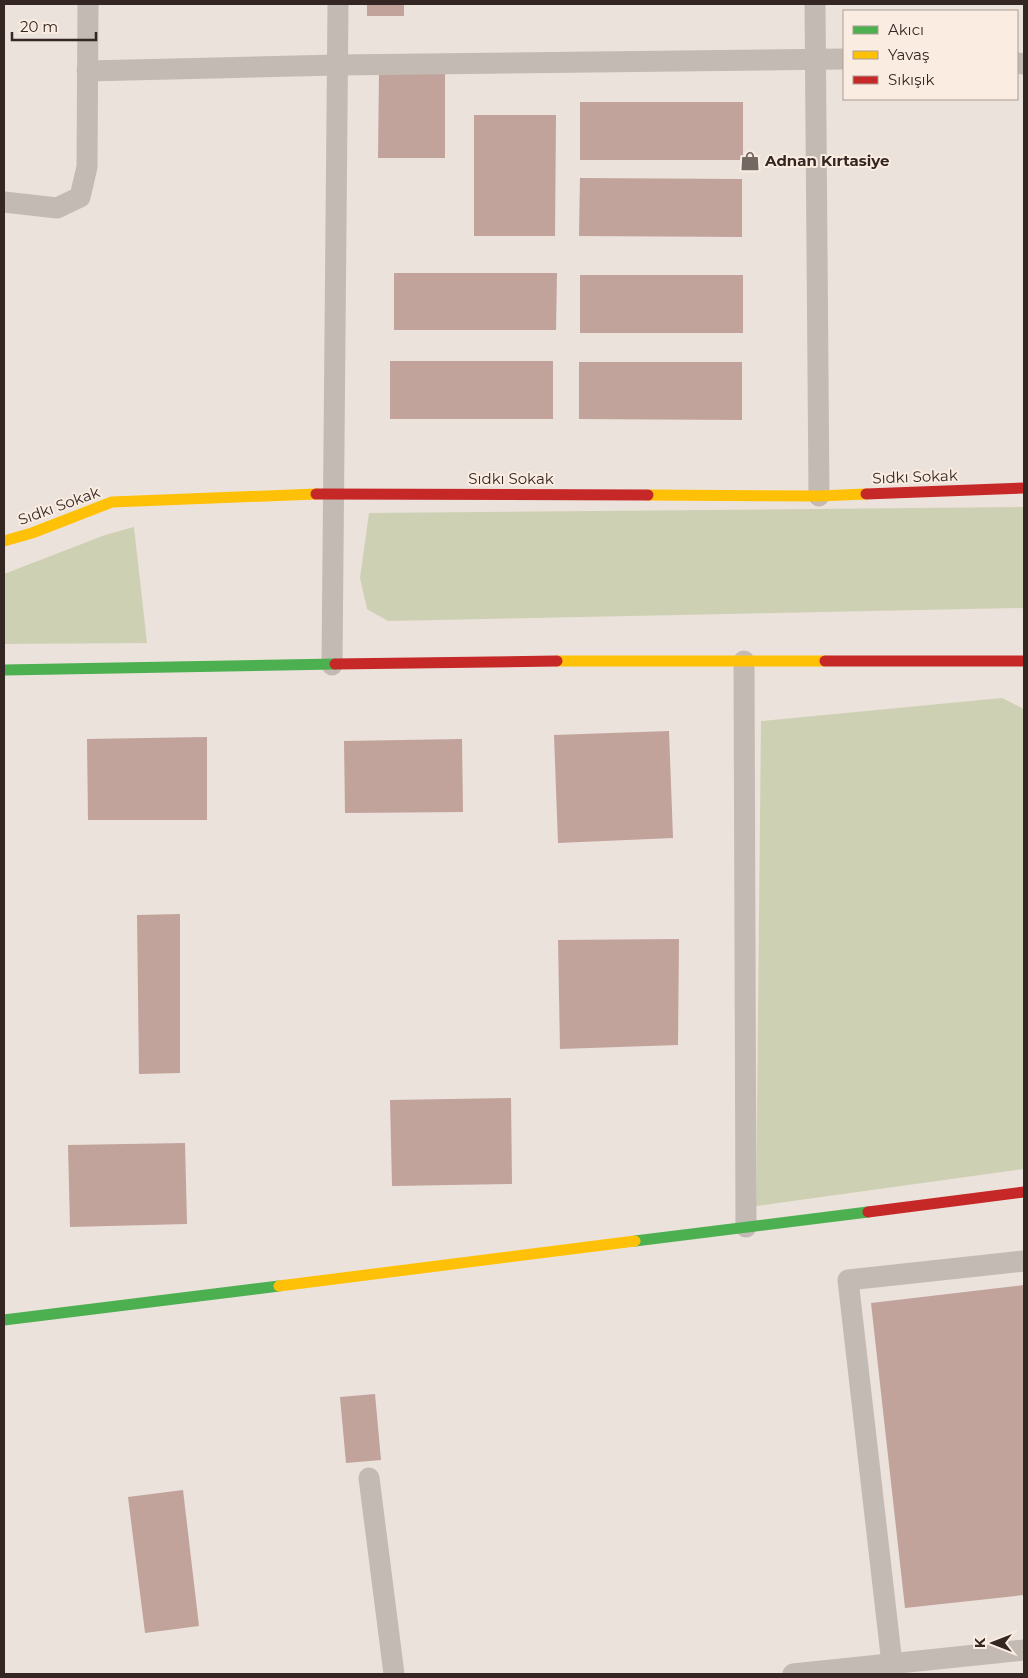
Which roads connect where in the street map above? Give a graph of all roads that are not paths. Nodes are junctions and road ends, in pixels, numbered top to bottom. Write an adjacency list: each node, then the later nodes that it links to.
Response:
1 (88, 4): 7 (street)
2 (338, 4): 6 (street)
3 (814, 4): 4 (street)
4 (815, 58): 5 (street); 6 (street); 11 (street)
5 (843, 58)
6 (337, 65): 7 (street); 10 (street)
7 (87, 71): 8 (street)
8 (4, 202)
9 (1024, 488): 11 (street, Sıdkı Sokak)
10 (334, 493): 11 (street, Sıdkı Sokak); 12 (street, Sıdkı Sokak); 15 (street)
11 (819, 496)
12 (4, 541)
13 (744, 661): 14 (street); 15 (street); 18 (street)
14 (1024, 661)
15 (332, 665): 16 (street)
16 (4, 670)
17 (1024, 1192): 18 (street)
18 (746, 1227): 20 (street)
19 (1024, 1261): 23 (street)
20 (4, 1320)
21 (369, 1478): 24 (street)
22 (1024, 1650): 23 (street)
23 (892, 1664): 25 (street)
24 (394, 1674)
25 (793, 1674)

